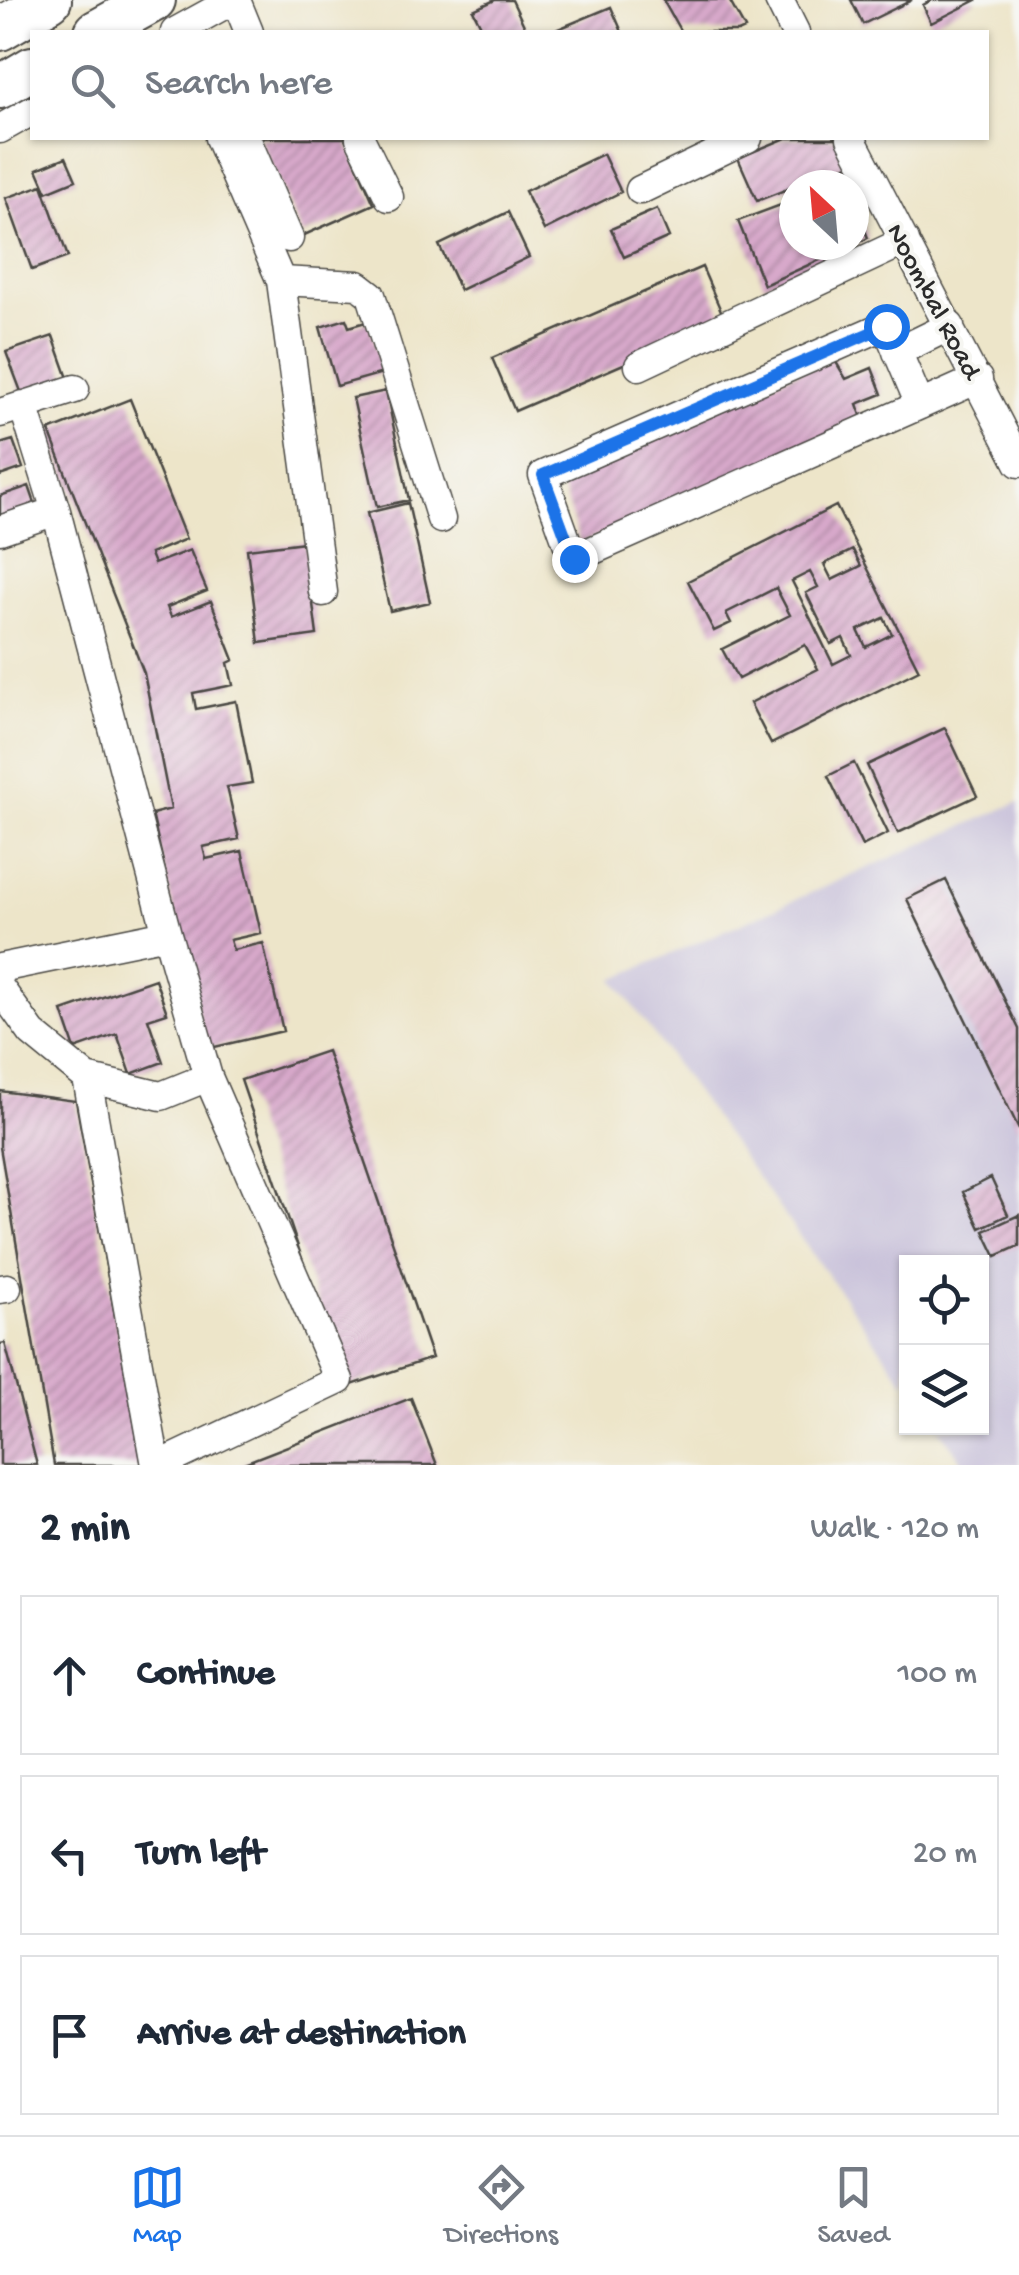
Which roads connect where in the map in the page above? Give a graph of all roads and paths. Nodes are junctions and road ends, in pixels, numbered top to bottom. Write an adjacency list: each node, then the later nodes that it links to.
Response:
1 (50, 0): 6 (highway)
2 (154, 0): 7 (highway)
3 (235, 0): 5 (street); 8 (street)
4 (778, 0): 9 (street)
5 (192, 28)
6 (0, 29)
7 (100, 30)
8 (248, 30)
9 (795, 30)
10 (30, 69): 11 (highway)
11 (0, 88)
12 (30, 113): 13 (street)
13 (0, 130)
14 (220, 140): 23 (street)
15 (247, 140): 21 (street)
16 (361, 140): 20 (street)
17 (744, 140): 19 (street)
18 (851, 140): 22 (street, Noombal Road)
19 (640, 190)
20 (389, 197)
21 (289, 238)
22 (905, 241): 24 (street, Noombal Road); 26 (street)
23 (281, 281): 33 (street); 35 (street)
24 (950, 326): 25 (street); 27 (street, Noombal Road)
25 (898, 352): 29 (street); 29 (street)
26 (639, 366)
27 (978, 379): 29 (street); 31 (street, Noombal Road)
28 (75, 389): 30 (street)
29 (920, 406)
30 (11, 409): 32 (street)
31 (1019, 463)
32 (56, 511): 34 (street); 36 (street)
33 (441, 519)
34 (0, 530)
35 (323, 592)
36 (167, 934): 37 (street); 40 (street)
37 (0, 968)
38 (0, 988): 39 (street)
39 (87, 1078): 40 (street); 41 (street)
40 (208, 1078): 41 (street)
41 (158, 1465)

